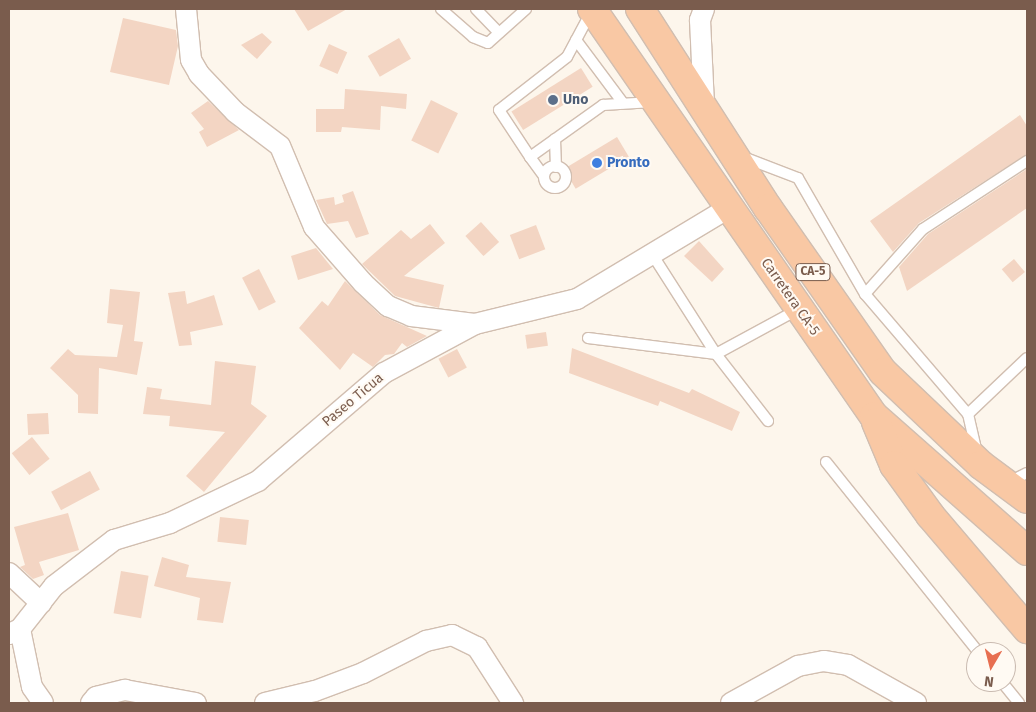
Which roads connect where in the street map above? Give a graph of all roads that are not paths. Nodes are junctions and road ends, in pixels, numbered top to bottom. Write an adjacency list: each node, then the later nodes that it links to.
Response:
1 (186, 9): 23 (street)
2 (441, 9): 8 (lane)
3 (476, 9): 8 (lane)
4 (526, 9): 8 (lane)
5 (592, 9): 9 (lane); 10 (highway, Carretera CA-5 / CA-5)
6 (640, 9): 12 (highway, CA-5)
7 (704, 9): 12 (street)
8 (499, 33)
9 (576, 40): 11 (lane); 15 (lane)
10 (657, 101): 11 (lane); 19 (highway, Carretera CA-5 / CA-5)
11 (623, 103): 13 (lane)
12 (704, 105): 14 (highway, CA-5)
13 (555, 139): 15 (lane); 17 (lane)
14 (734, 154): 21 (lane); 31 (highway, CA-5)
15 (530, 157): 18 (lane)
16 (1027, 161): 21 (lane)
17 (556, 167): 18 (lane); 18 (lane)
18 (544, 176)
19 (727, 209): 20 (street, Paseo Ticua); 22 (highway, Carretera CA-5 / CA-5)
20 (652, 254): 23 (street, Paseo Ticua); 25 (lane)
21 (865, 294): 27 (lane)
22 (799, 309): 25 (lane); 28 (highway, Carretera CA-5 / CA-5)
23 (475, 324): 35 (street, Paseo Ticua)
24 (588, 338): 25 (lane)
25 (716, 354): 29 (lane)
26 (1027, 358): 27 (lane)
27 (968, 414): 31 (lane)
28 (874, 416): 33 (highway, Carretera CA-5 / CA-5); 36 (highway)
29 (768, 421)
30 (826, 462): 38 (lane)
31 (981, 465): 32 (highway)
32 (1025, 482)
33 (1027, 551)
34 (9, 573): 35 (street)
35 (41, 603): 37 (street, Paseo Ticua)
36 (1027, 629)
37 (14, 632): 40 (street)
38 (970, 642)
39 (1010, 692): 47 (lane)
40 (43, 703)
41 (91, 703): 42 (street)
42 (196, 703)
43 (265, 703): 44 (street)
44 (513, 703)
45 (731, 703): 46 (street)
46 (916, 703)
47 (1018, 703)

